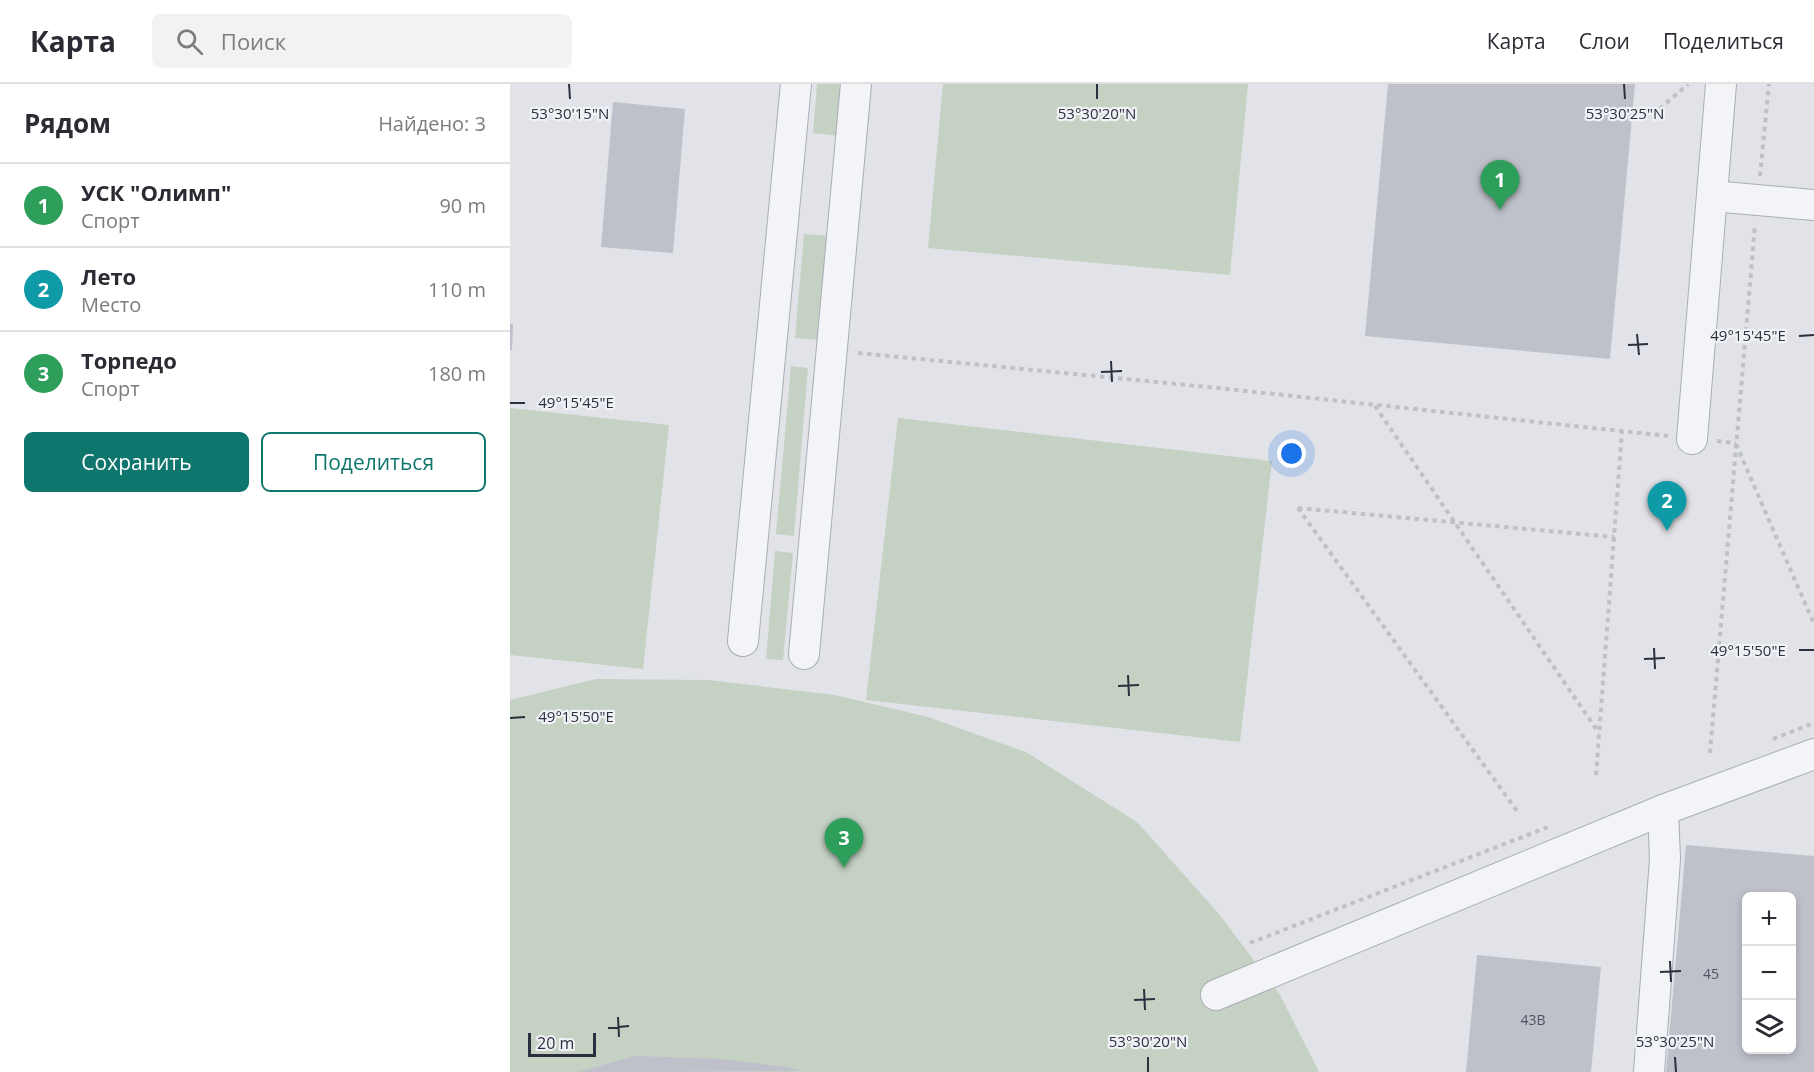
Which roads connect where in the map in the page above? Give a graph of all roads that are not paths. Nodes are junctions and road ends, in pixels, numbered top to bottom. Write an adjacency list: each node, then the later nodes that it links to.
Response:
1 (796, 84): 7 (lane)
2 (856, 84): 8 (lane)
3 (1721, 84): 4 (lane)
4 (1712, 196): 5 (lane); 6 (lane)
5 (1814, 205)
6 (1692, 439)
7 (743, 641)
8 (804, 654)
9 (1814, 754): 10 (lane)
10 (1663, 810): 11 (lane); 12 (lane)
11 (1216, 995)
12 (1649, 1072)

